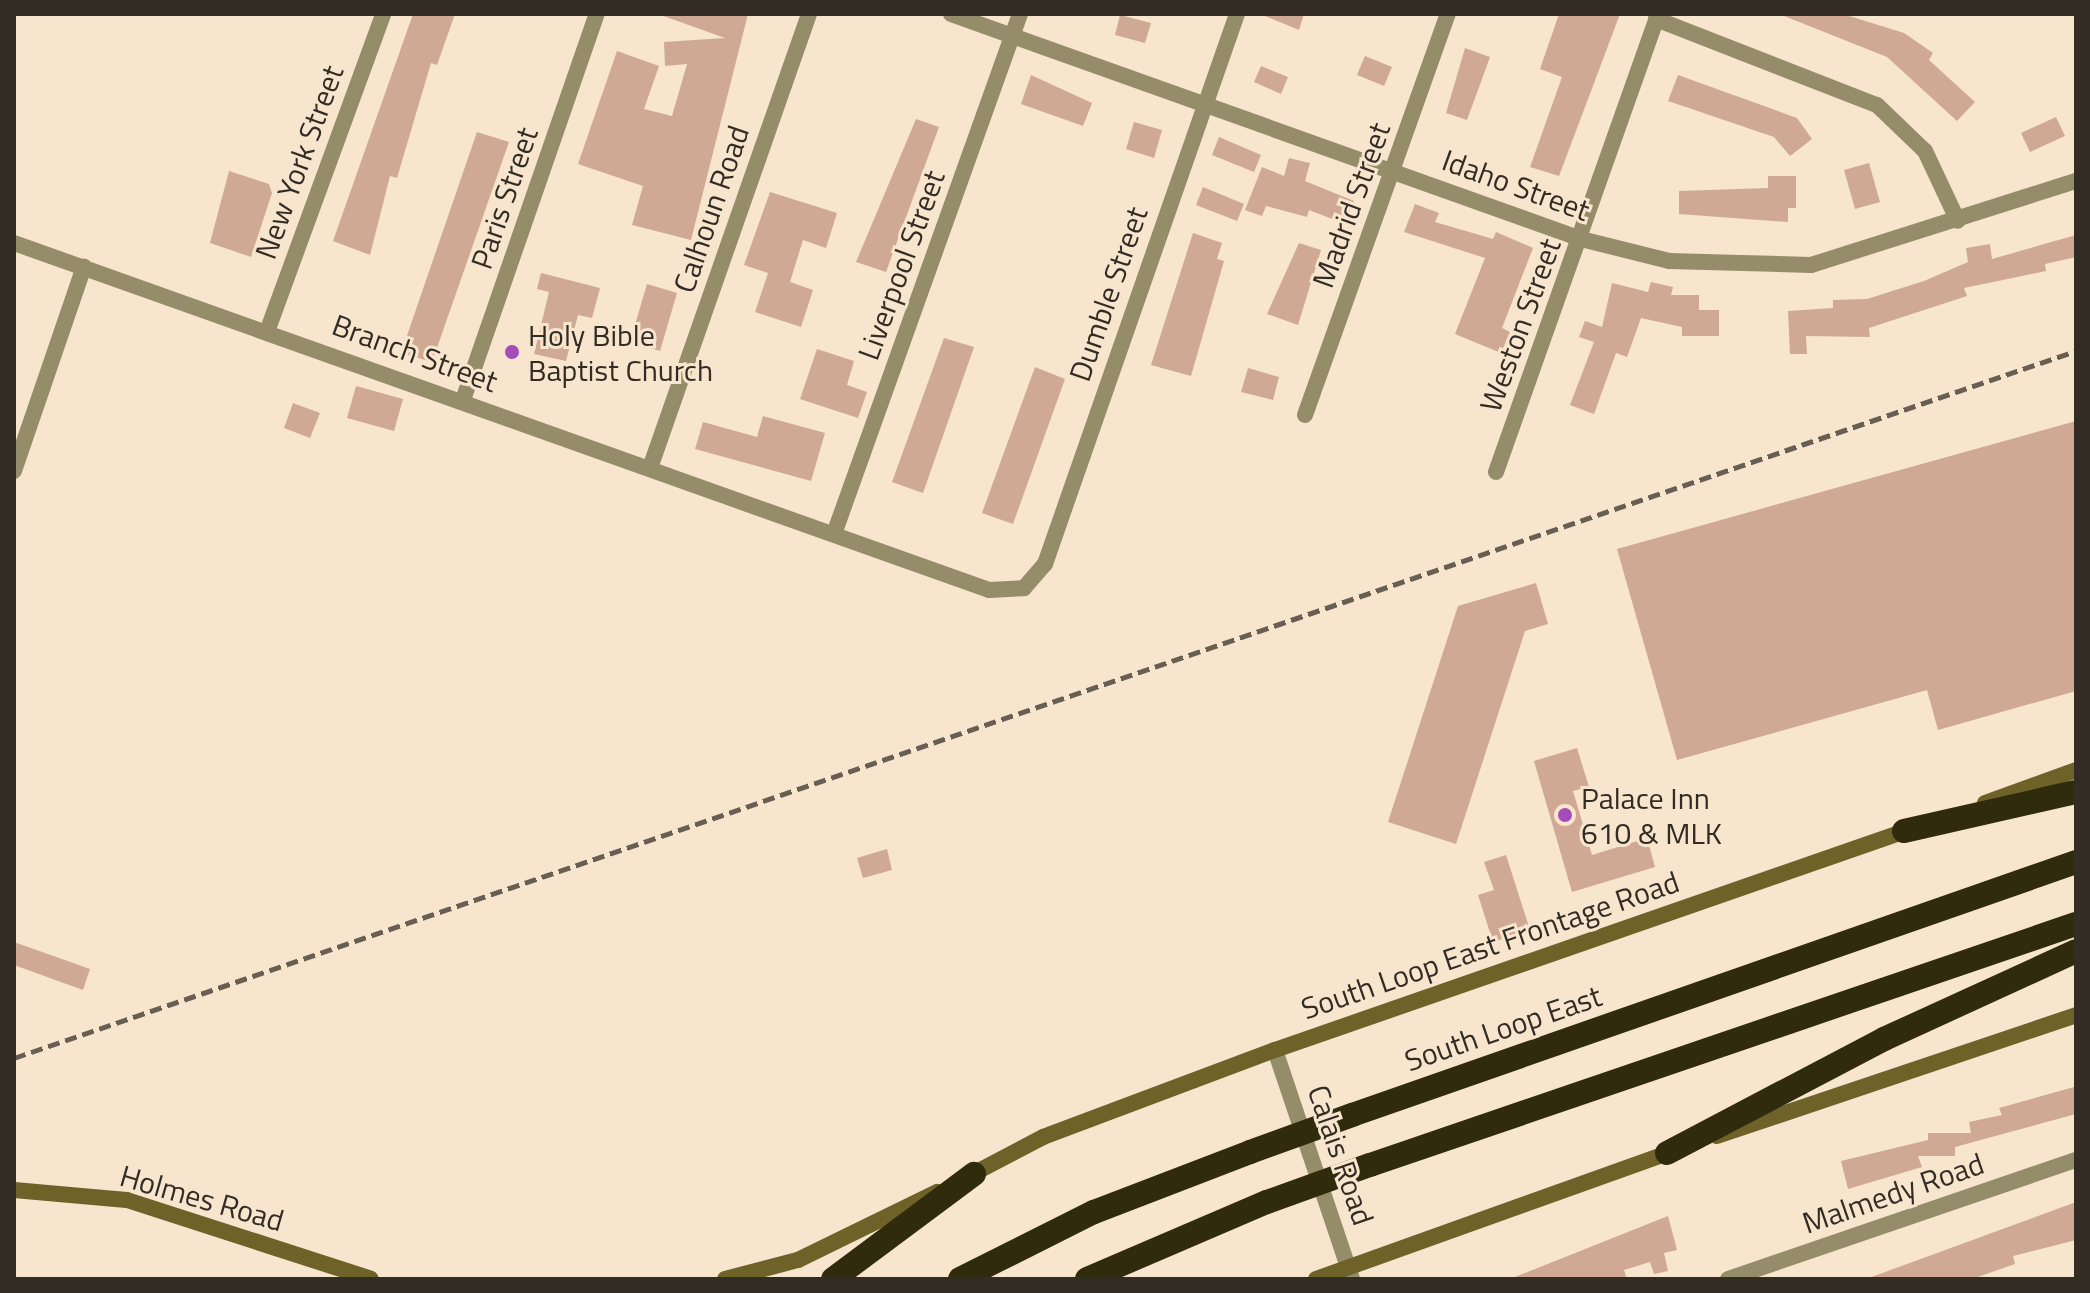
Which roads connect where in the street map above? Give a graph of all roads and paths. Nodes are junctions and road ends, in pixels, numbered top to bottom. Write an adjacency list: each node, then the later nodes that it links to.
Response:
1 (383, 14): 17 (street, New York Street)
2 (597, 14): 18 (street, Paris Street)
3 (809, 14): 20 (street, Calhoun Road)
4 (951, 14): 9 (street, Idaho Street)
5 (1020, 14): 9 (street, Liverpool Street)
6 (1237, 14): 10 (street, Dumble Street)
7 (1448, 14): 11 (street, Madrid Street)
8 (1657, 16): 13 (street); 14 (street, Weston Street)
9 (1012, 34): 10 (street, Idaho Street); 23 (street, Liverpool Street)
10 (1204, 106): 11 (street, Idaho Street); 24 (street, Dumble Street)
11 (1393, 170): 14 (street, Idaho Street); 19 (street, Madrid Street)
12 (2076, 181): 13 (street, Idaho Street)
13 (1958, 221): 14 (street, Idaho Street)
14 (1581, 239): 22 (street, Weston Street)
15 (14, 243): 16 (street, Branch Street)
16 (84, 267): 17 (street, Branch Street); 21 (street)
17 (268, 329): 18 (street, Branch Street)
18 (463, 400): 20 (street, Branch Street)
19 (1305, 415)
20 (650, 468): 23 (street, Branch Street)
21 (14, 471)
22 (1496, 472)
23 (834, 534): 24 (street, Branch Street)
24 (1024, 588)
25 (2076, 770): 27 (main road, South Loop East Frontage Road)
26 (2076, 792): 27 (highway)
27 (1904, 831): 32 (main road, South Loop East Frontage Road)
28 (2076, 862): 41 (highway, South Loop East, bridge)
29 (2076, 924): 42 (highway, bridge)
30 (2076, 951): 33 (highway)
31 (2076, 1015): 33 (main road)
32 (1275, 1050): 35 (main road, South Loop East Frontage Road); 37 (street, Calais Road)
33 (1667, 1153): 37 (main road)
34 (2076, 1160): 44 (street, Malmedy Road)
35 (974, 1174): 39 (main road, South Loop East Frontage Road); 40 (highway)
36 (14, 1190): 38 (main road, Holmes Road)
37 (1351, 1273): 43 (main road)
38 (371, 1279)
39 (725, 1279)
40 (833, 1279)
41 (960, 1279)
42 (1087, 1279)
43 (1316, 1279)
44 (1728, 1279)

